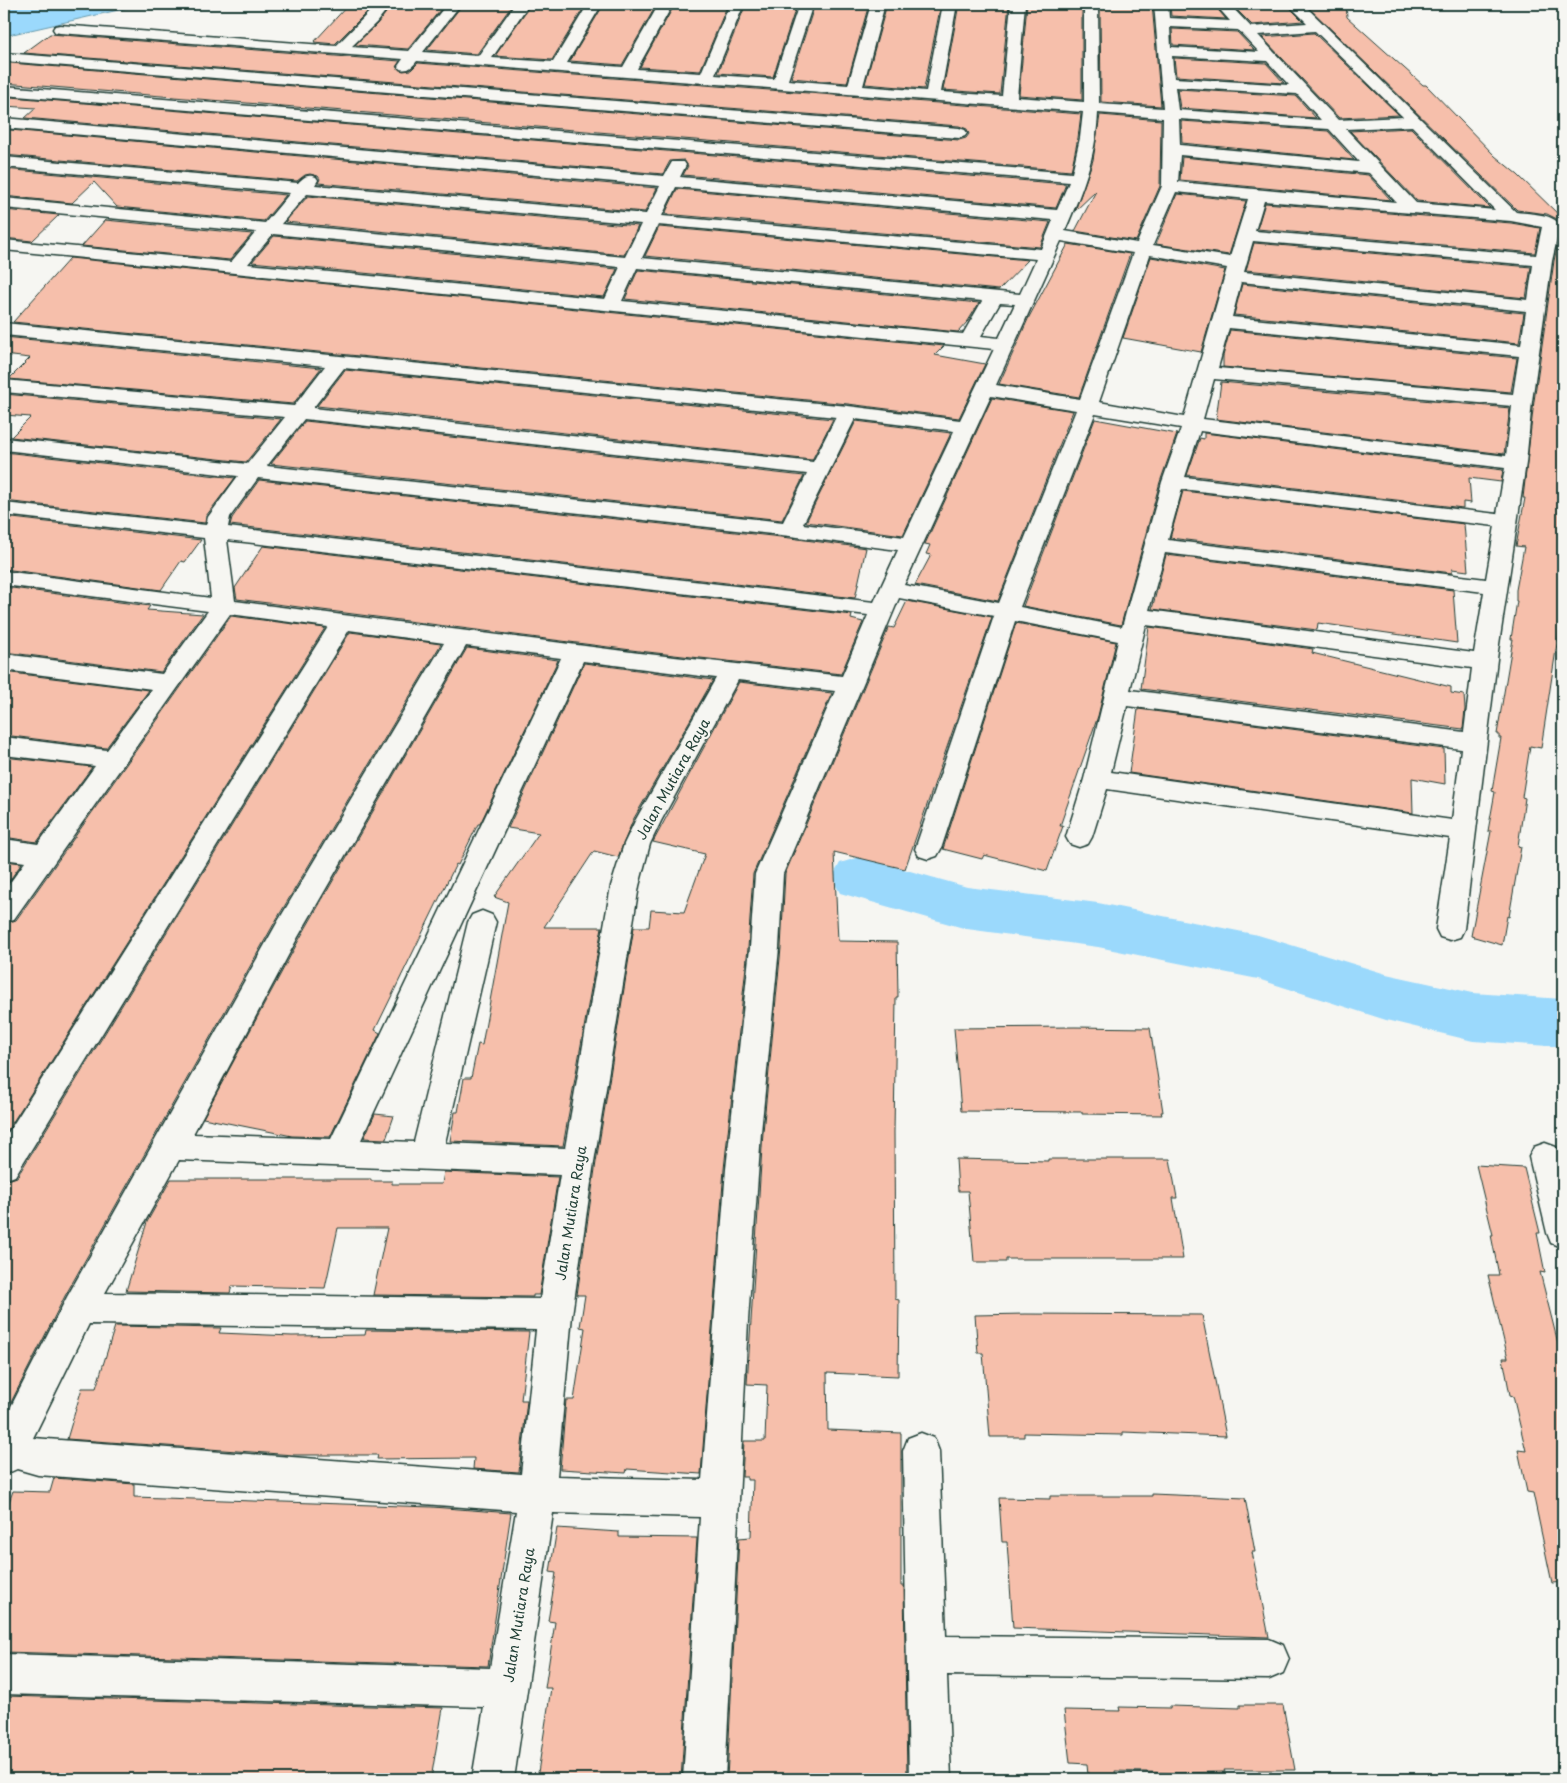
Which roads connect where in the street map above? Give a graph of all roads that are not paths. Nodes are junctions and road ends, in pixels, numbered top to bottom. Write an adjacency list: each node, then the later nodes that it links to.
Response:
1 (384, 4): 19 (street)
2 (454, 4): 21 (street)
3 (522, 4): 24 (street)
4 (595, 4): 25 (street)
5 (666, 4): 26 (street)
6 (737, 4): 27 (street)
7 (806, 4): 30 (street)
8 (878, 4): 34 (street)
9 (950, 4): 35 (street)
10 (1018, 4): 37 (street)
11 (1091, 4): 38 (street)
12 (1161, 4): 15 (street)
13 (1222, 4): 17 (street)
14 (1295, 4): 16 (street)
15 (1162, 22): 17 (street); 20 (street)
16 (1317, 27): 17 (street); 42 (street)
17 (1244, 28): 23 (street)
18 (60, 29): 19 (street)
19 (340, 50): 21 (street)
20 (1166, 51): 23 (street); 29 (street)
21 (413, 55): 24 (street); 31 (street)
22 (4, 57): 31 (street)
23 (1270, 57): 33 (street)
24 (482, 61): 25 (street)
25 (557, 67): 26 (street)
26 (628, 73): 27 (street)
27 (706, 79): 28 (street)
28 (725, 80): 30 (street); 39 (street)
29 (1167, 82): 33 (street); 40 (street)
30 (780, 85): 34 (street)
31 (389, 86): 39 (street); 41 (street)
32 (4, 90): 41 (street)
33 (1302, 90): 44 (street)
34 (854, 91): 35 (street)
35 (933, 96): 36 (street)
36 (971, 99): 37 (street); 45 (street)
37 (1009, 102): 38 (street)
38 (1090, 108): 40 (street); 53 (street)
39 (706, 112): 45 (street); 46 (street)
40 (1171, 114): 44 (street); 47 (street)
41 (362, 120): 46 (street); 48 (street)
42 (1416, 120): 44 (street); 61 (street)
43 (4, 123): 48 (street)
44 (1336, 125): 51 (street)
45 (959, 133): 50 (street)
46 (688, 144): 50 (street); 54 (street)
47 (1172, 149): 51 (street); 55 (street)
48 (332, 153): 52 (street); 56 (street)
49 (4, 162): 56 (street)
50 (952, 168): 53 (street)
51 (1373, 168): 59 (street)
52 (393, 178): 54 (street); 56 (street); 62 (street)
53 (1079, 178): 60 (street)
54 (671, 180): 60 (street); 62 (street)
55 (1170, 186): 57 (street); 67 (street)
56 (301, 190): 63 (street)
57 (1257, 195): 59 (street); 65 (street)
58 (4, 202): 63 (street)
59 (1411, 208): 61 (street)
60 (1062, 216): 64 (street)
61 (1511, 216): 69 (street)
62 (652, 220): 68 (street); 70 (street)
63 (267, 229): 70 (street); 71 (street)
64 (1056, 235): 67 (street); 68 (street)
65 (1246, 235): 69 (street); 72 (street)
66 (4, 245): 71 (street)
67 (1142, 249): 72 (street); 87 (street)
68 (1047, 255): 74 (street)
69 (1543, 260): 76 (street)
70 (630, 262): 73 (street); 75 (street)
71 (235, 268): 75 (street)
72 (1236, 270): 76 (street); 77 (street)
73 (994, 297): 74 (street); 79 (street)
74 (1026, 300): 80 (street)
75 (611, 305): 79 (street)
76 (1536, 306): 81 (street)
77 (1221, 322): 81 (street); 83 (street)
78 (4, 328): 82 (street)
79 (969, 341): 80 (street)
80 (1005, 344): 85 (street)
81 (1529, 351): 86 (street)
82 (339, 362): 88 (street); 89 (street)
83 (1207, 373): 86 (street); 90 (street)
84 (4, 386): 88 (street)
85 (985, 389): 87 (street); 91 (street)
86 (1522, 401): 93 (street)
87 (1088, 405): 90 (street); 107 (street)
88 (299, 412): 94 (street); 95 (street)
89 (848, 412): 91 (street); 94 (street)
90 (1192, 424): 93 (street); 96 (street)
91 (967, 427): 101 (street)
92 (4, 444): 95 (street)
93 (1516, 463): 98 (street)
94 (818, 469): 99 (street)
95 (252, 472): 99 (street); 100 (street)
96 (1173, 482): 98 (street); 102 (street)
97 (4, 509): 100 (street)
98 (1505, 521): 104 (street)
99 (790, 528): 101 (street)
100 (215, 534): 105 (street); 106 (street)
101 (911, 545): 105 (street)
102 (1157, 545): 104 (street); 109 (street)
103 (4, 578): 106 (street)
104 (1497, 587): 113 (street)
105 (887, 599): 107 (street); 116 (street)
106 (224, 606): 108 (street); 115 (street)
107 (1007, 611): 109 (street); 125 (street)
108 (342, 623): 110 (street); 135 (street)
109 (1134, 626): 113 (street); 117 (street)
110 (459, 638): 111 (street); 130 (street)
111 (576, 653): 114 (street); 131 (street)
112 (4, 662): 115 (street)
113 (1486, 662): 118 (street)
114 (731, 672): 116 (street); 134 (street, Jalan Mutiara Raya)
115 (170, 683): 120 (street)
116 (851, 685): 142 (street)
117 (1118, 697): 118 (street); 121 (street)
118 (1474, 742): 122 (street)
119 (4, 746): 120 (street)
120 (114, 760): 126 (street)
121 (1097, 779): 122 (street); 123 (street)
122 (1464, 830): 129 (street)
123 (1079, 837)
124 (4, 849): 126 (street)
125 (928, 849)
126 (45, 855): 127 (street)
127 (4, 912)
128 (482, 922): 132 (street)
129 (1450, 929)
130 (170, 1146): 131 (street); 137 (street)
131 (340, 1152): 132 (street)
132 (426, 1156): 134 (street)
133 (1545, 1157): 136 (street)
134 (578, 1162): 138 (street, Jalan Mutiara Raya)
135 (4, 1166)
136 (1563, 1233)
137 (79, 1308): 138 (street); 139 (street)
138 (555, 1316): 141 (street, Jalan Mutiara Raya)
139 (5, 1451): 141 (street)
140 (921, 1451): 143 (street)
141 (537, 1494): 142 (street); 146 (street, Jalan Mutiara Raya)
142 (719, 1499): 148 (street)
143 (927, 1655): 144 (street); 149 (street)
144 (1269, 1660)
145 (4, 1674): 146 (street)
146 (507, 1688): 147 (street, Jalan Mutiara Raya)
147 (493, 1779)
148 (704, 1779)
149 (930, 1779)

